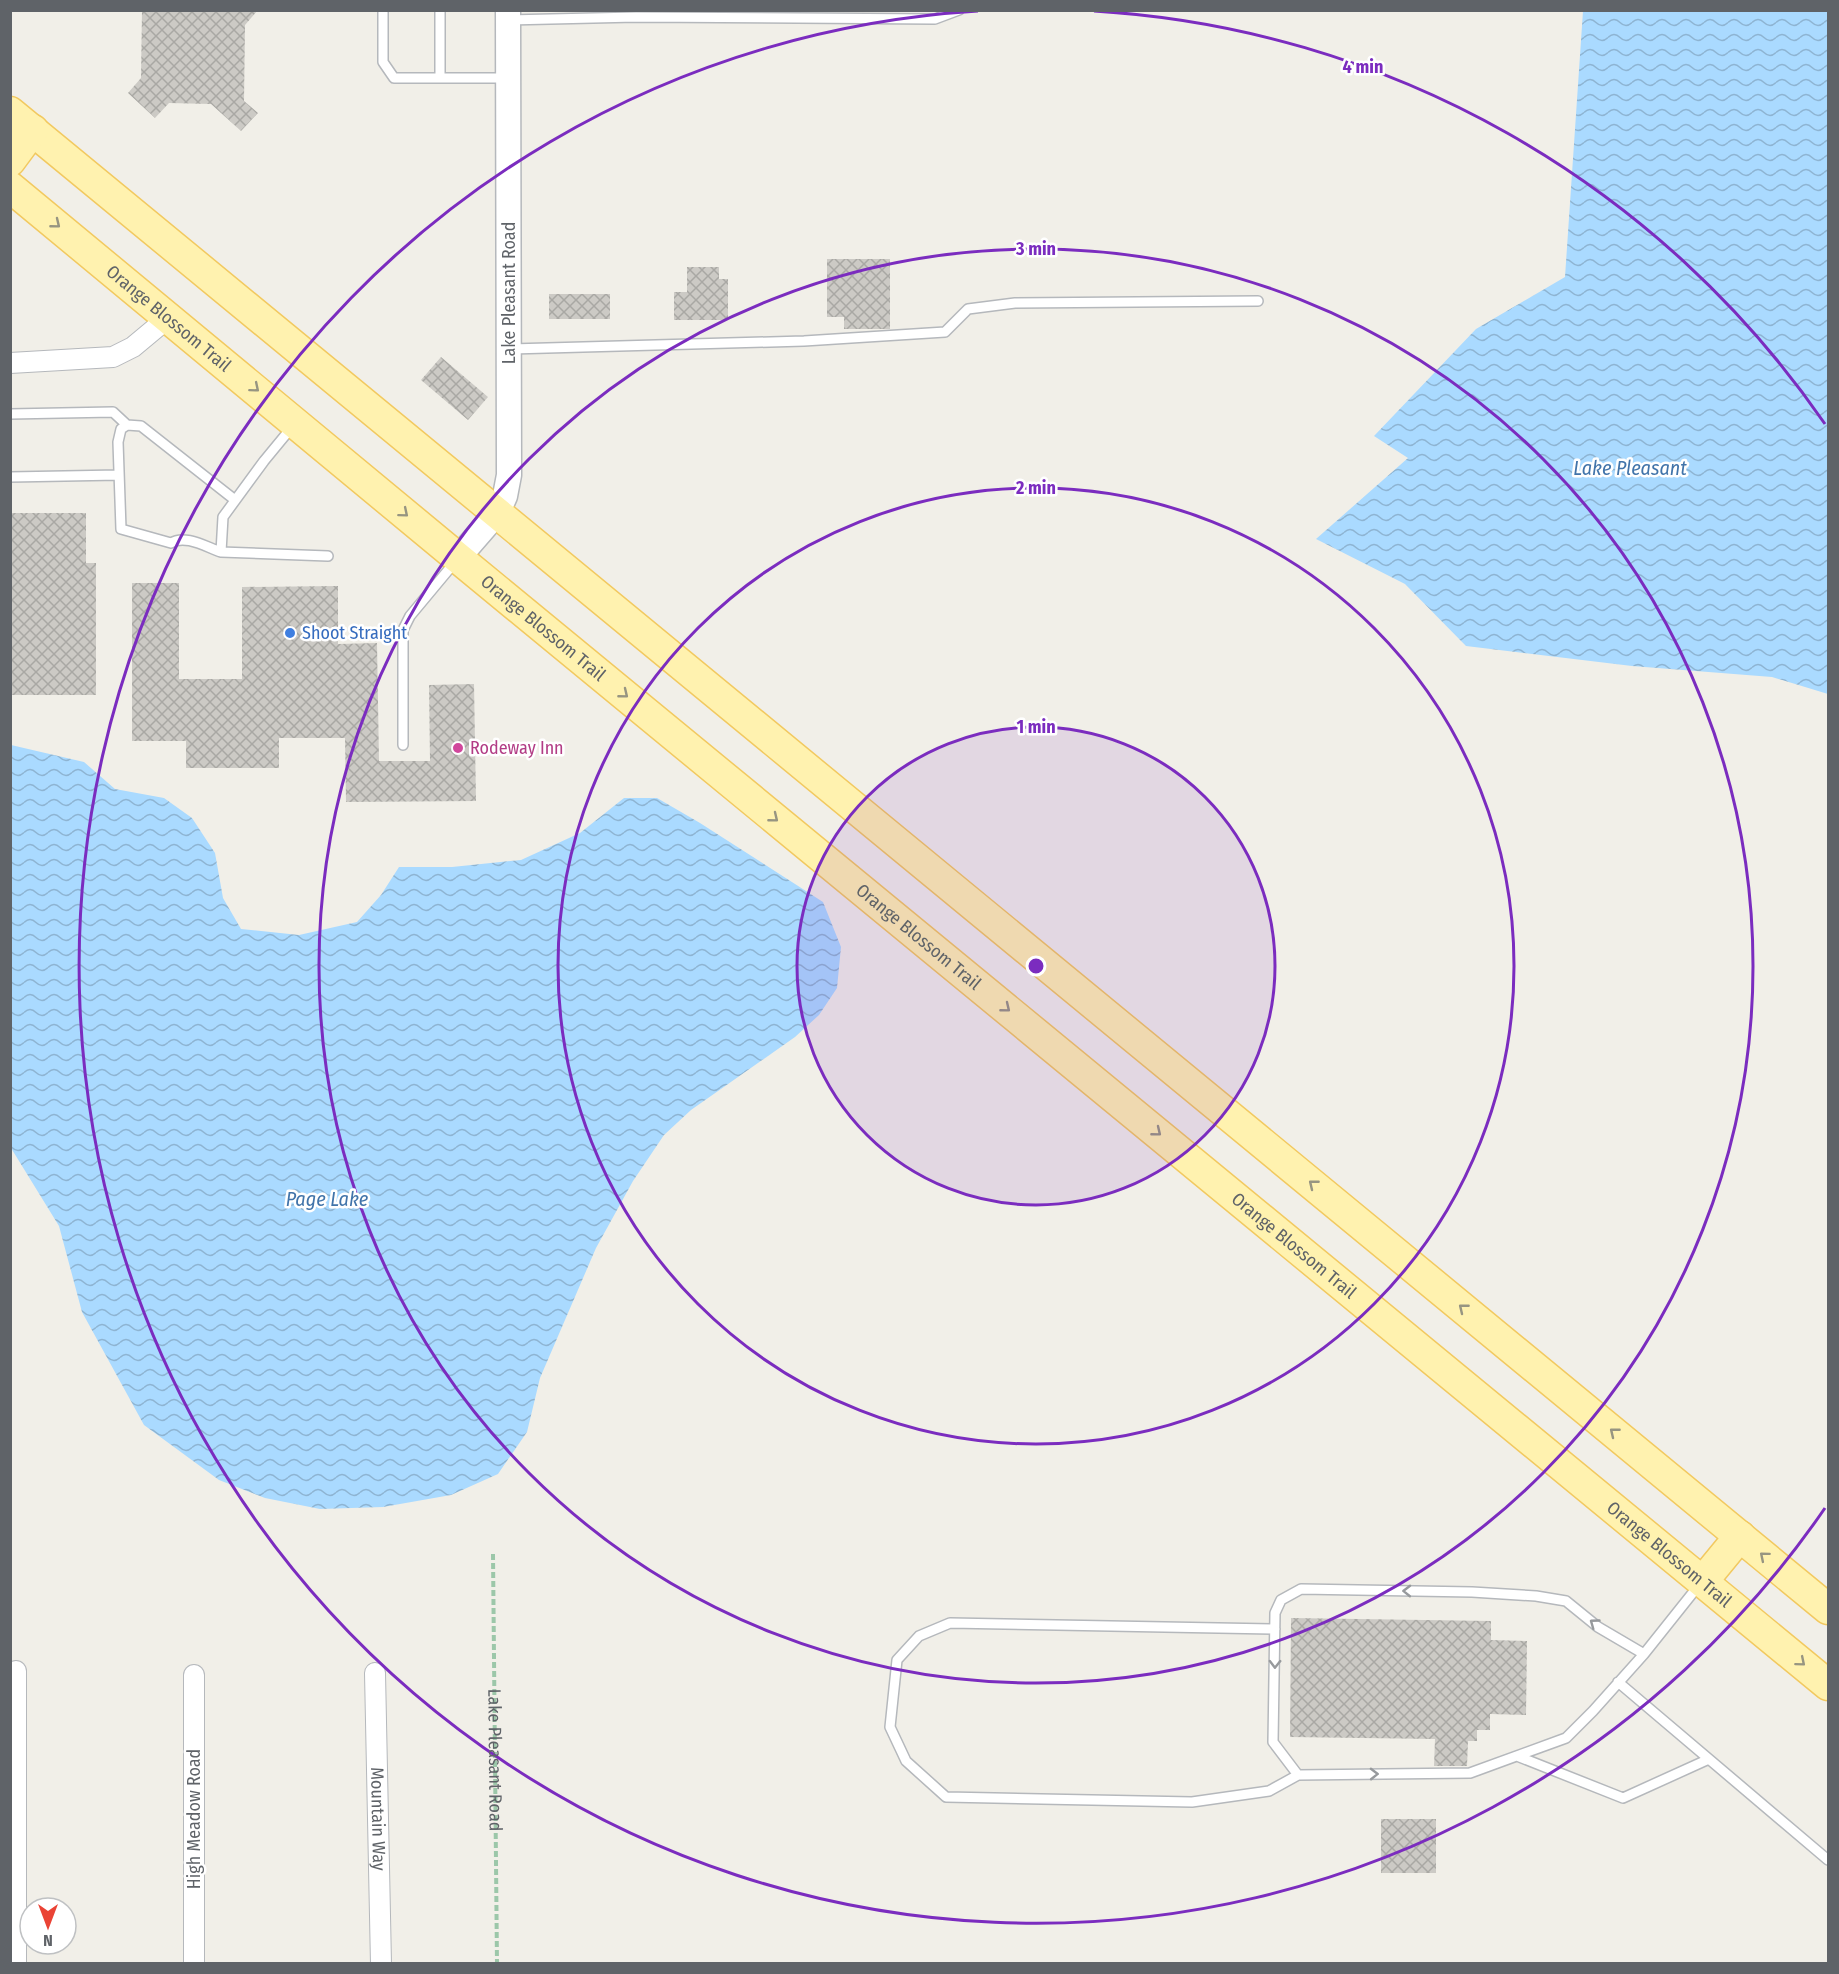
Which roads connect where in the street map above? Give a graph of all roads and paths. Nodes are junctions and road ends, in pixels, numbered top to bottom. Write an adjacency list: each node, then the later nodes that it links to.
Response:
1 (383, 10): 5 (lane)
2 (440, 10): 5 (lane)
3 (958, 10): 4 (lane)
4 (508, 15): 6 (street, Lake Pleasant Road)
5 (440, 78): 6 (lane)
6 (508, 78): 12 (street, Lake Pleasant Road)
7 (22, 121): 8 (main road); 20 (main road)
8 (10, 161)
9 (10, 187): 11 (main road, Orange Blossom Trail, one-way to 11)
10 (1258, 301): 12 (lane)
11 (169, 317): 13 (street); 15 (main road, Orange Blossom Trail, one-way to 15)
12 (509, 349): 20 (street, Lake Pleasant Road)
13 (10, 363)
14 (10, 414): 16 (lane)
15 (296, 423): 19 (lane); 23 (main road, Orange Blossom Trail, one-way to 23)
16 (127, 425): 17 (lane); 19 (lane)
17 (119, 475): 18 (lane); 21 (lane)
18 (10, 477)
19 (235, 500): 21 (lane)
20 (498, 512): 23 (street, Lake Pleasant Road); 25 (main road, one-way to 20)
21 (221, 552): 22 (lane)
22 (328, 556)
23 (458, 558): 24 (lane); 27 (main road, Orange Blossom Trail, one-way to 27)
24 (404, 745)
25 (1740, 1536): 27 (main road); 28 (main road, one-way to 25)
26 (493, 1554): 43 (path, Lake Pleasant Road)
27 (1703, 1581): 30 (lane); 35 (main road, Orange Blossom Trail, one-way to 35)
28 (1828, 1609)
29 (1275, 1629): 30 (lane, one-way to 29); 38 (lane, one-way to 38); 38 (lane)
30 (1644, 1654): 34 (lane)
31 (16, 1671): 40 (street)
32 (375, 1673): 42 (street, Mountain Way)
33 (194, 1675): 41 (street, High Meadow Road)
34 (1618, 1682): 36 (lane); 37 (lane)
35 (1828, 1684)
36 (1517, 1756): 37 (lane); 38 (lane, one-way to 36)
37 (1709, 1759): 39 (lane)
38 (1298, 1775)
39 (1828, 1860)
40 (16, 1964)
41 (194, 1964)
42 (381, 1964)
43 (497, 1964)

